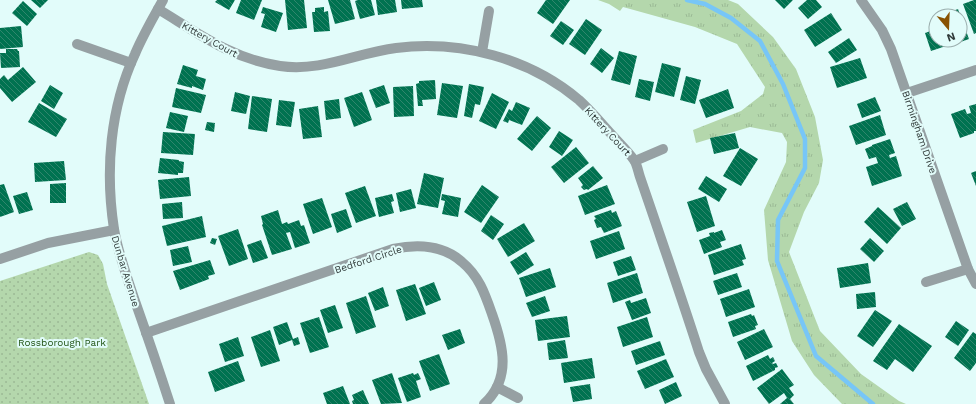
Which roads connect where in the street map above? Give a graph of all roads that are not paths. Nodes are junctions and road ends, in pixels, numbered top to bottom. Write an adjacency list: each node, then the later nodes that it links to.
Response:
1 (861, 0): 8 (street, Birmingham Drive)
2 (160, 4): 5 (street, Kittery Court); 6 (street, Dunbar Avenue)
3 (489, 11): 5 (street)
4 (78, 44): 6 (street)
5 (482, 52): 10 (street, Kittery Court)
6 (131, 63): 11 (street, Dunbar Avenue)
7 (976, 70): 8 (street)
8 (907, 93): 13 (street, Birmingham Drive)
9 (663, 149): 10 (street)
10 (635, 161): 21 (street, Kittery Court)
11 (114, 230): 12 (street); 16 (street, Dunbar Avenue)
12 (0, 259)
13 (968, 269): 14 (street); 15 (street, Birmingham Drive)
14 (926, 282)
15 (976, 284)
16 (146, 333): 17 (street, Bedford Circle); 19 (street, Dunbar Avenue)
17 (497, 388): 18 (street); 20 (street, Bedford Circle)
18 (518, 398)
19 (170, 404)
20 (484, 404)
21 (725, 404)

